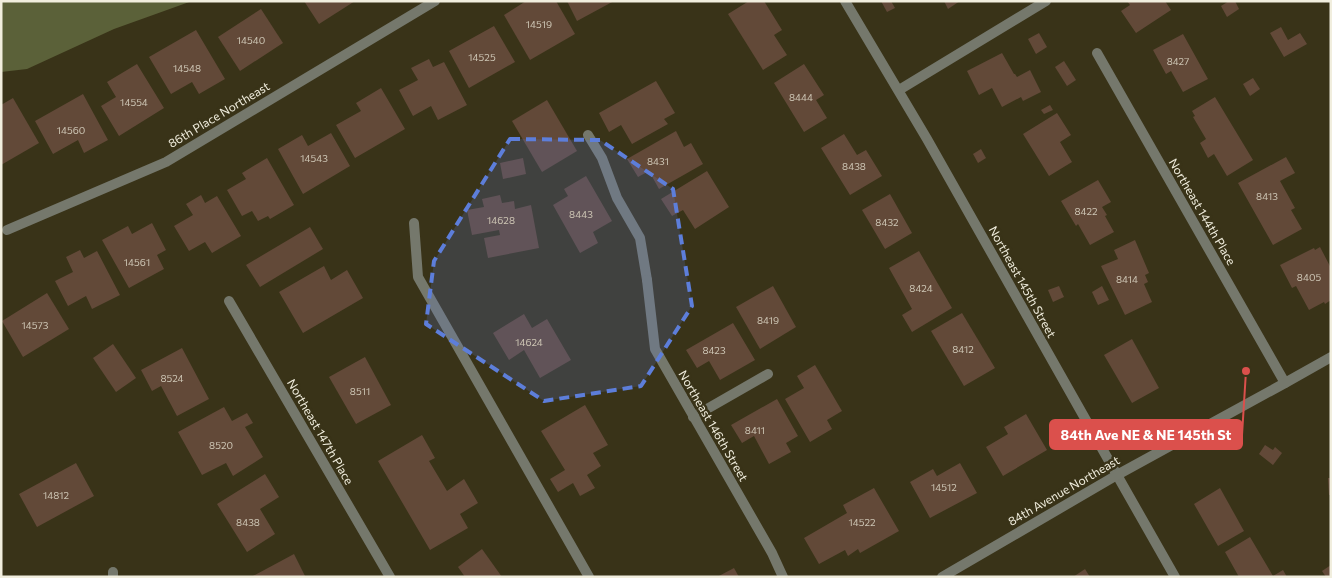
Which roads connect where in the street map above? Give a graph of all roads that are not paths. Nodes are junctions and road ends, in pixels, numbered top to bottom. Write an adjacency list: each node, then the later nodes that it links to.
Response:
1 (435, 1): 8 (street, 86th Place Northeast)
2 (845, 1): 5 (street, Northeast 145th Street)
3 (1046, 1): 5 (street)
4 (1097, 53): 12 (street, Northeast 144th Place)
5 (899, 90): 14 (street, Northeast 145th Street)
6 (588, 134): 13 (street, Northeast 146th Street)
7 (414, 223): 16 (street)
8 (7, 230)
9 (229, 301): 15 (street, Northeast 147th Place)
10 (1331, 357): 12 (street, 84th Avenue Northeast)
11 (768, 374): 13 (street)
12 (1285, 383): 14 (street, 84th Avenue Northeast)
13 (693, 417): 17 (street, Northeast 146th Street)
14 (1117, 475): 18 (street, 84th Avenue Northeast); 19 (street, Northeast 145th Street)
15 (390, 577)
16 (589, 577)
17 (783, 577)
18 (942, 577)
19 (1175, 577)

